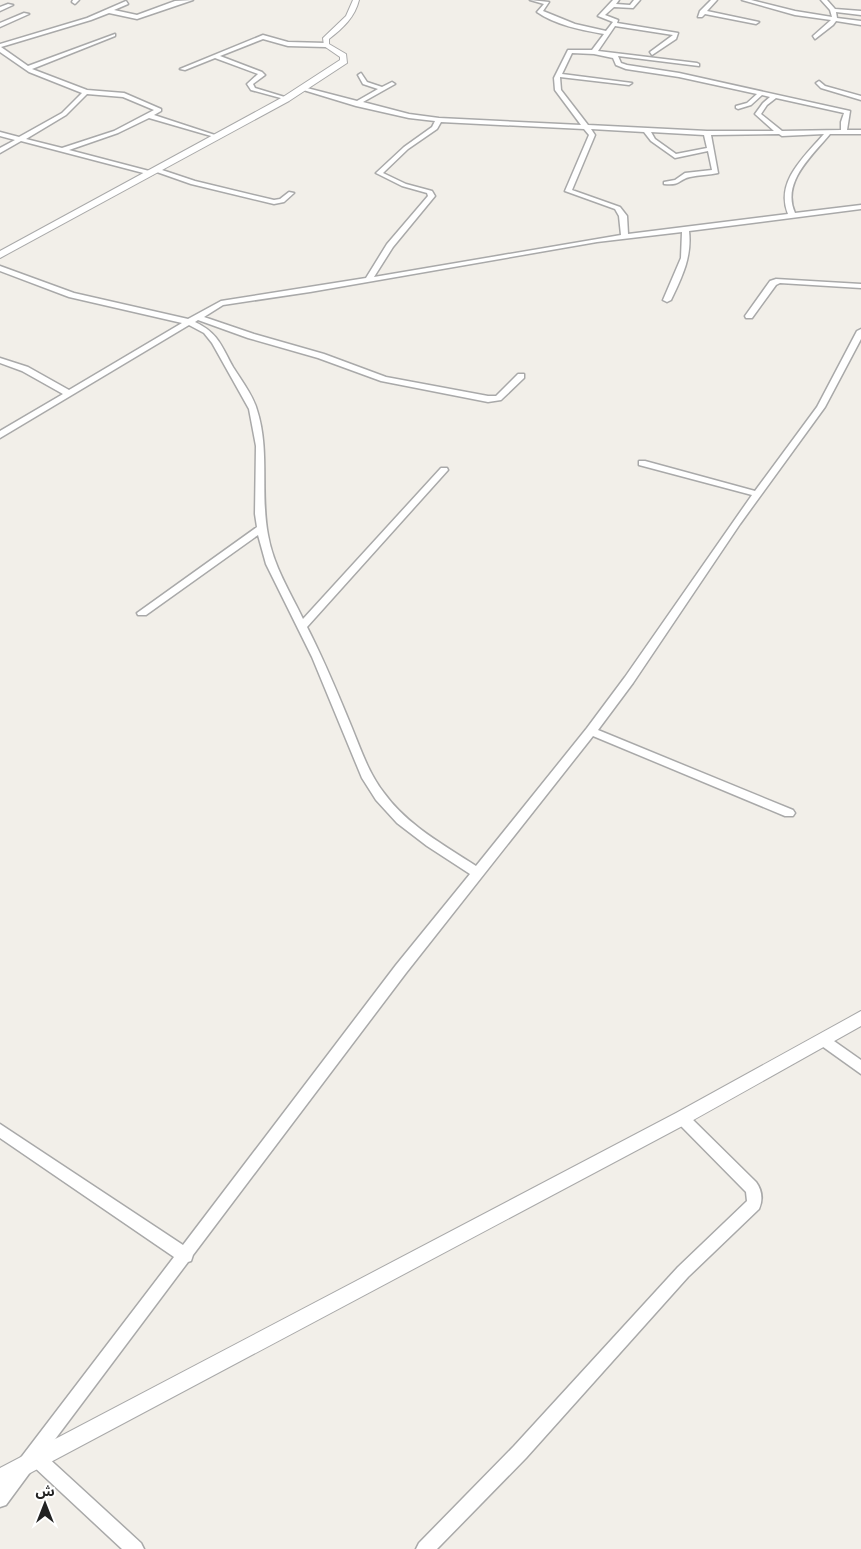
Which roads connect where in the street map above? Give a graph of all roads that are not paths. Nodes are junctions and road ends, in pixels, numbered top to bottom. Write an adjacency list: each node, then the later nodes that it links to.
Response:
1 (190, 0): 13 (street)
2 (356, 0): 24 (street)
3 (534, 0): 21 (street)
4 (637, 0): 8 (street)
5 (714, 0): 17 (street)
6 (745, 0): 16 (street)
7 (824, 0): 12 (street)
8 (614, 2): 20 (street)
9 (126, 3): 13 (street)
10 (10, 5): 11 (street)
11 (0, 9)
12 (833, 10): 14 (street); 16 (street)
13 (109, 11): 25 (street)
14 (861, 12)
15 (26, 14): 19 (street)
16 (834, 20): 18 (street); 23 (street)
17 (756, 22)
18 (861, 22)
19 (0, 24)
20 (614, 24): 21 (street); 27 (street)
21 (607, 33): 26 (street)
22 (113, 34): 30 (street)
23 (815, 37)
24 (326, 45): 28 (street); 37 (street)
25 (0, 47): 30 (street)
26 (595, 52): 29 (street); 33 (street); 40 (street)
27 (652, 53)
28 (217, 57): 31 (street); 42 (street)
29 (697, 65)
30 (27, 69): 39 (street)
31 (183, 69)
32 (361, 75): 38 (street)
33 (558, 75): 34 (street); 48 (street)
34 (629, 83)
35 (819, 83): 43 (street)
36 (392, 84): 38 (street)
37 (304, 89): 42 (street); 44 (street)
38 (383, 89): 44 (street)
39 (86, 92): 46 (street); 57 (street)
40 (760, 94): 41 (street); 45 (street)
41 (774, 97): 50 (street); 55 (street)
42 (286, 99): 56 (street)
43 (861, 100)
44 (356, 104): 47 (street)
45 (738, 107)
46 (150, 116): 56 (street); 59 (street)
47 (439, 120): 48 (street); 70 (street)
48 (584, 127): 49 (street); 67 (street)
49 (646, 130): 52 (street); 58 (street)
50 (844, 132): 51 (street); 53 (street)
51 (861, 132)
52 (707, 133): 55 (street); 58 (street)
53 (828, 133): 55 (street); 65 (street)
54 (0, 134): 57 (street)
55 (782, 134)
56 (216, 137): 61 (street)
57 (18, 139): 59 (street); 60 (street)
58 (710, 149): 62 (street)
59 (63, 150): 61 (street)
60 (0, 151)
61 (153, 172): 63 (street); 68 (street)
62 (666, 183)
63 (291, 193)
64 (861, 206): 65 (street)
65 (792, 214): 66 (street)
66 (685, 230): 67 (street); 72 (street)
67 (626, 237): 70 (street)
68 (0, 255)
69 (0, 268): 75 (street)
70 (368, 280): 74 (street)
71 (861, 286): 73 (street)
72 (667, 300)
73 (749, 316)
74 (197, 317): 75 (street); 78 (street)
75 (188, 322): 79 (street); 84 (street)
76 (861, 331): 83 (street)
77 (0, 360): 79 (street)
78 (521, 376)
79 (69, 394): 80 (street)
80 (0, 435)
81 (642, 463): 83 (street)
82 (444, 470): 86 (street)
83 (757, 494): 87 (street)
84 (262, 528): 85 (street); 86 (street)
85 (142, 613)
86 (302, 626): 89 (street)
87 (591, 731): 88 (street); 89 (street)
88 (789, 813)
89 (477, 873): 95 (street)
90 (861, 1018): 91 (street)
91 (824, 1040): 92 (street); 93 (street)
92 (861, 1068)
93 (682, 1118): 96 (street); 100 (street)
94 (0, 1130): 95 (street)
95 (186, 1256): 96 (street)
96 (32, 1463): 97 (street); 98 (street); 99 (street)
97 (0, 1479)
98 (0, 1499)
99 (135, 1549)
100 (425, 1549)

